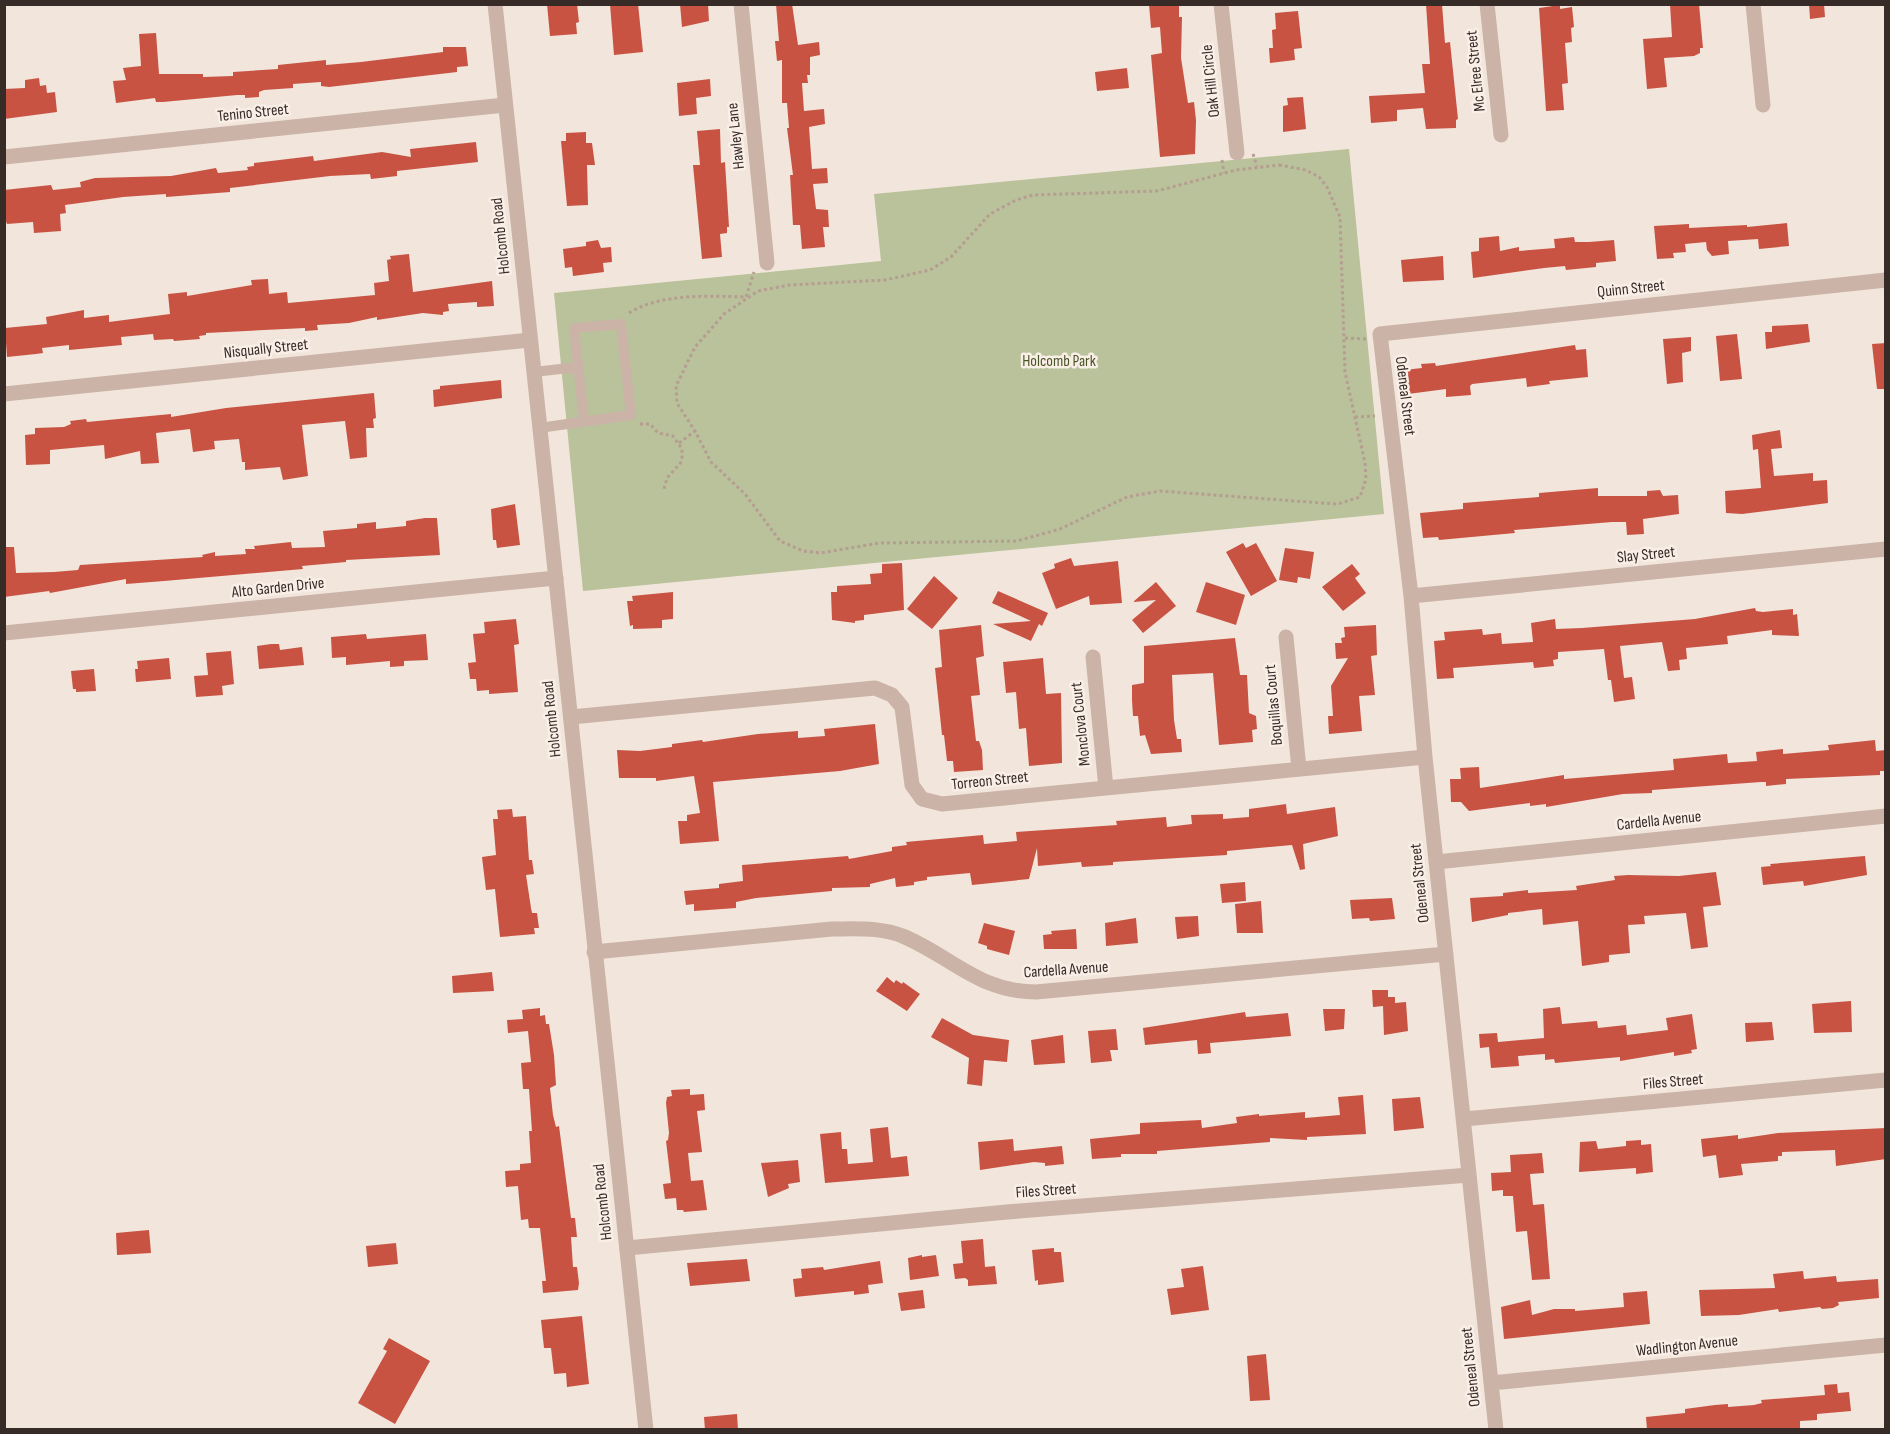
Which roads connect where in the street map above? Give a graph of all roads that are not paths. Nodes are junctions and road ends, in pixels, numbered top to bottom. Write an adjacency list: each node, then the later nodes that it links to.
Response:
1 (495, 4): 6 (street, Holcomb Road)
2 (741, 4): 11 (street, Hawley Lane)
3 (1221, 4): 9 (street, Oak Hill Circle)
4 (1487, 4): 8 (street, Mc Elree Street)
5 (1753, 4): 7 (street)
6 (506, 105): 10 (street, Tenino Street); 14 (street, Holcomb Road)
7 (1763, 105)
8 (1500, 135)
9 (1237, 153)
10 (4, 156)
11 (761, 266)
12 (1886, 280): 13 (street, Quinn Street)
13 (1380, 336): 22 (street, Odeneal Street)
14 (530, 340): 16 (street, Holcomb Road); 17 (street, Nisqually Street)
15 (578, 367): 16 (lane); 18 (lane); 18 (lane)
16 (534, 372): 19 (street, Holcomb Road)
17 (4, 394)
18 (584, 421): 19 (lane)
19 (539, 428): 21 (street, Holcomb Road)
20 (1886, 549): 22 (street, Slay Street)
21 (556, 578): 23 (street, Alto Garden Drive); 26 (street, Holcomb Road)
22 (1411, 596): 27 (street, Odeneal Street)
23 (4, 633)
24 (1286, 637): 28 (street, Boquillas Court)
25 (1093, 657): 29 (street, Monclova Court)
26 (571, 717): 29 (street, Torreon Street); 32 (street, Holcomb Road)
27 (1425, 757): 28 (street, Torreon Street); 31 (street, Odeneal Street)
28 (1299, 769): 29 (street, Torreon Street)
29 (1106, 788)
30 (1886, 816): 31 (street, Cardella Avenue)
31 (1436, 862): 33 (street, Odeneal Street)
32 (594, 952): 33 (street, Cardella Avenue); 37 (street, Holcomb Road)
33 (1446, 954): 35 (street, Odeneal Street)
34 (1886, 1080): 35 (street, Files Street)
35 (1464, 1119): 36 (street, Odeneal Street)
36 (1469, 1175): 37 (street, Files Street); 39 (street, Odeneal Street)
37 (627, 1248): 40 (street, Holcomb Road)
38 (1886, 1345): 39 (street, Wadlington Avenue)
39 (1491, 1383): 41 (street, Odeneal Street)
40 (646, 1430)
41 (1496, 1430)

